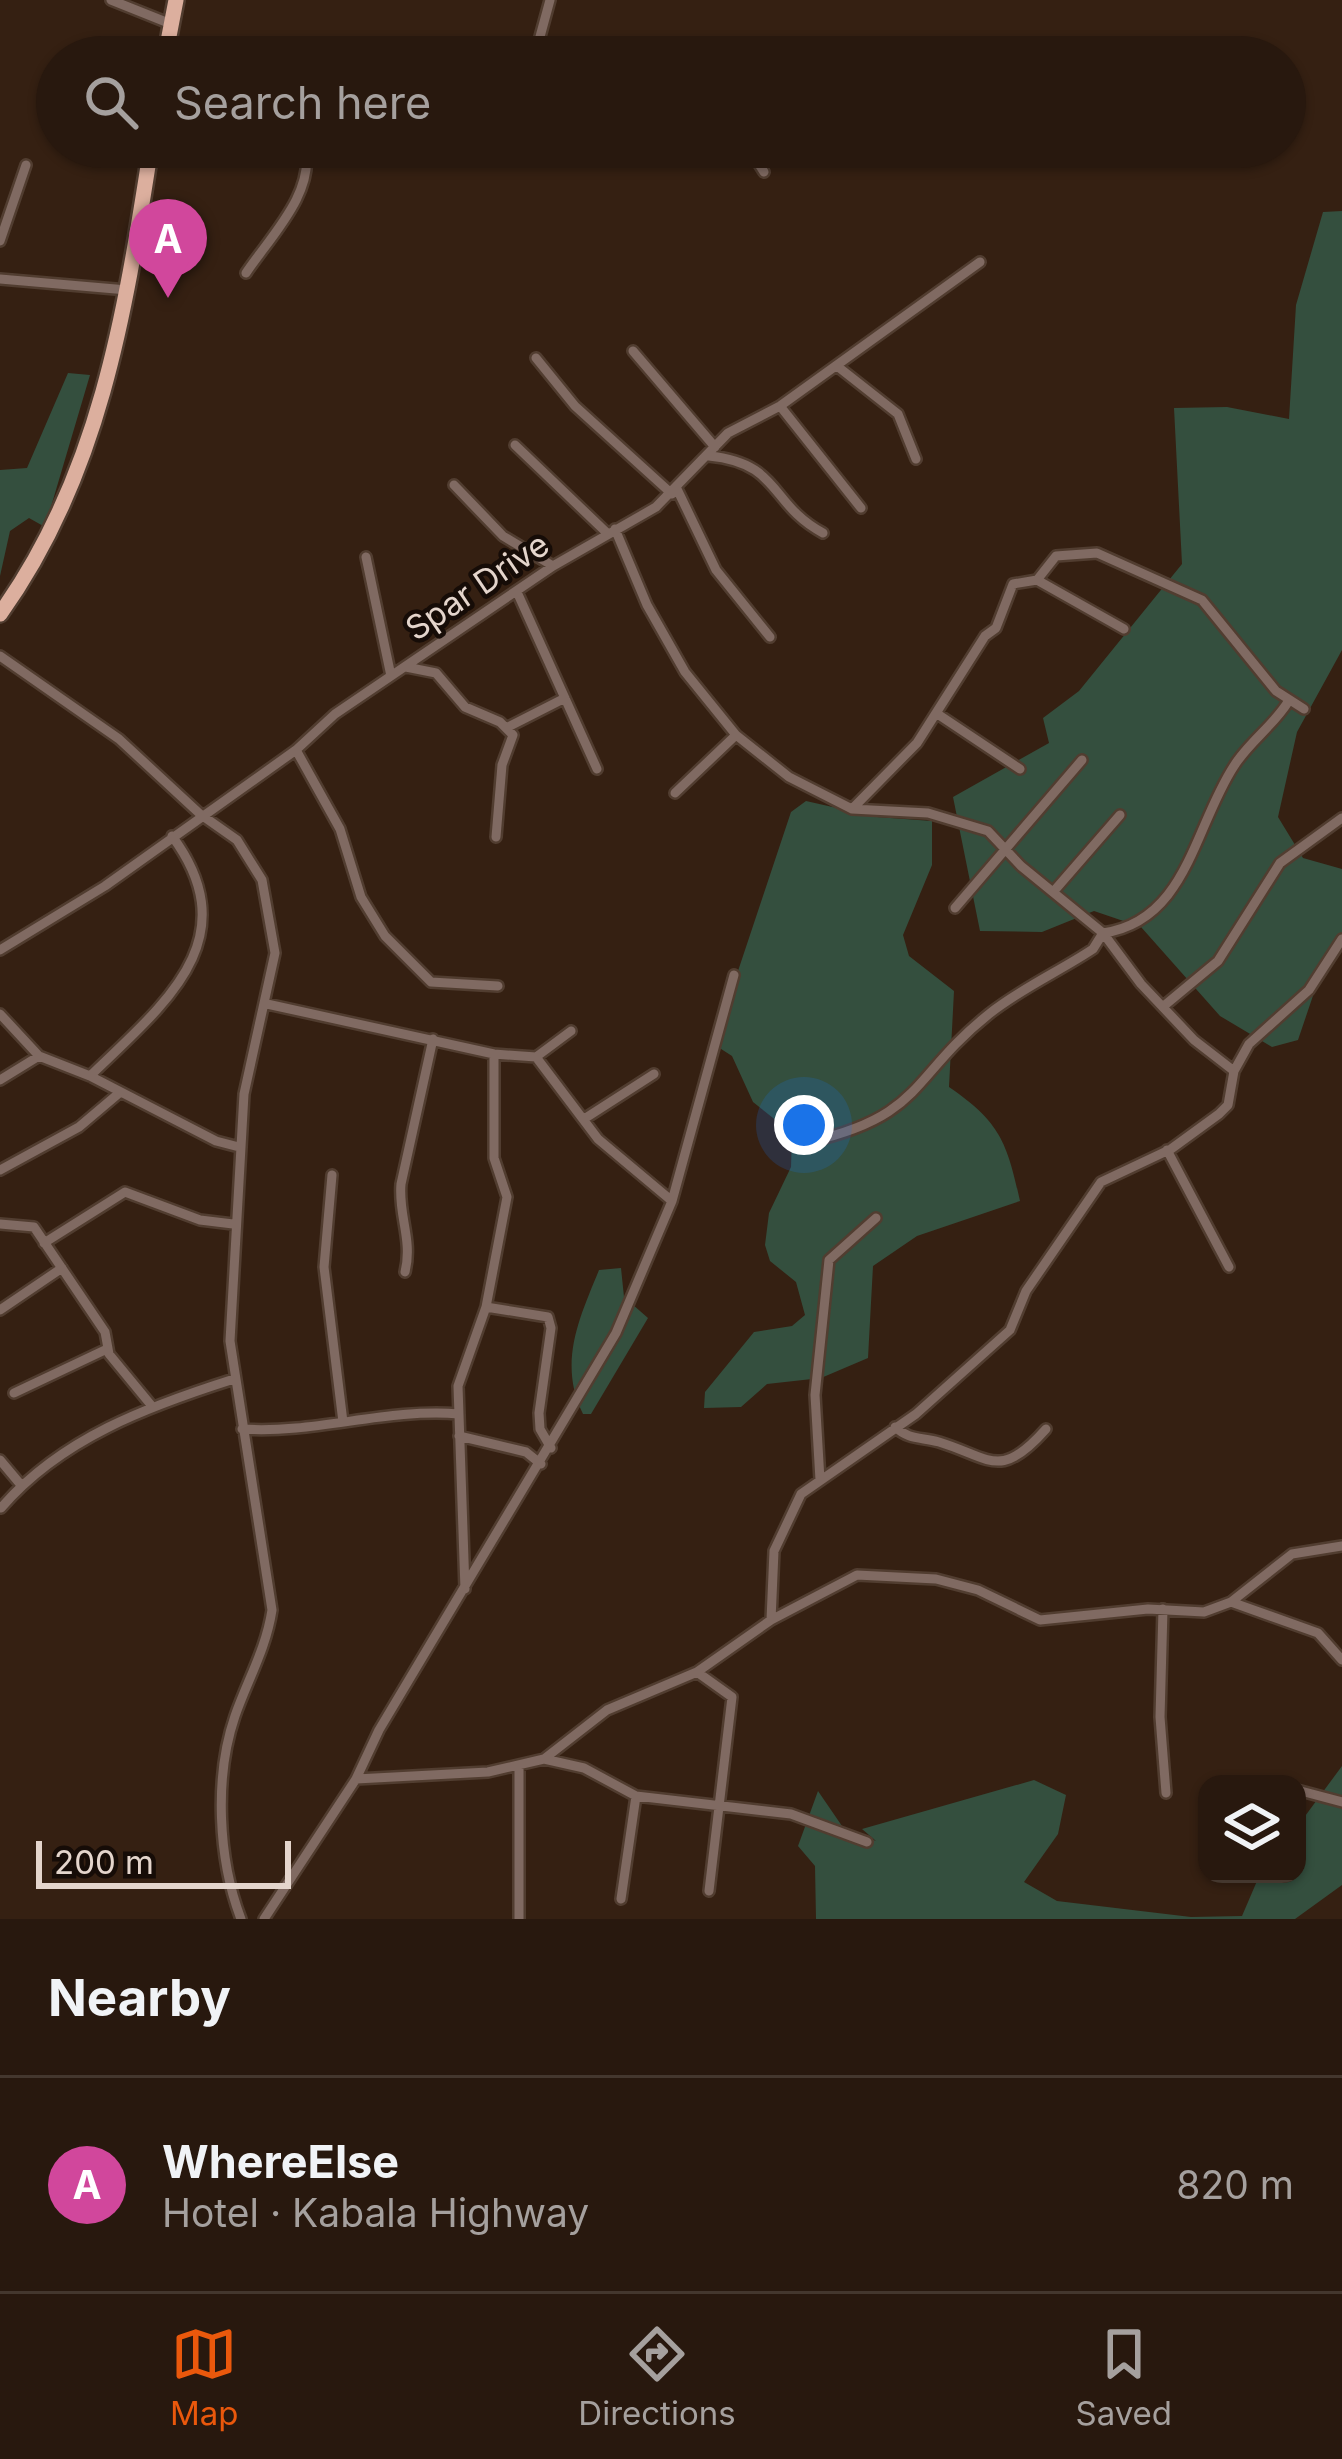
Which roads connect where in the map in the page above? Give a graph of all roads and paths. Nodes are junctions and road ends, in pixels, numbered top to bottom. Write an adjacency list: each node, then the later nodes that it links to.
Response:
1 (111, 0): 4 (street)
2 (176, 0): 4 (main road)
3 (550, 0): 6 (street)
4 (171, 24): 5 (main road)
5 (169, 36)
6 (540, 36)
7 (26, 165): 12 (street)
8 (147, 168): 16 (main road)
9 (309, 168): 14 (street)
10 (761, 168): 11 (street)
11 (764, 172)
12 (0, 241)
13 (980, 262): 19 (street, Spar Drive)
14 (246, 273)
15 (0, 278): 16 (street)
16 (127, 290): 33 (main road)
17 (633, 351): 22 (street)
18 (536, 358): 25 (street)
19 (837, 365): 20 (street, Spar Drive); 23 (street)
20 (780, 406): 22 (street, Spar Drive); 26 (street)
21 (515, 445): 27 (street)
22 (712, 452): 25 (street, Spar Drive); 28 (street)
23 (916, 459)
24 (454, 485): 30 (street)
25 (675, 492): 27 (street, Spar Drive); 35 (street)
26 (861, 508)
27 (611, 531): 30 (street, Spar Drive); 44 (street)
28 (823, 533)
29 (366, 557): 38 (street)
30 (553, 566): 32 (street, Spar Drive)
31 (1037, 580): 34 (street); 40 (street); 42 (street)
32 (517, 592): 37 (street, Spar Drive); 39 (street)
33 (0, 614)
34 (1124, 629)
35 (770, 637)
36 (0, 656): 51 (street)
37 (406, 667): 38 (street, Spar Drive); 43 (street)
38 (391, 676): 45 (street, Spar Drive)
39 (565, 698): 43 (street); 47 (street)
40 (1288, 702): 41 (street); 59 (street)
41 (1304, 709)
42 (936, 713): 48 (street); 50 (street)
43 (508, 728): 55 (street)
44 (736, 735): 49 (street); 50 (street)
45 (296, 750): 51 (street, Spar Drive); 64 (street)
46 (1082, 760): 56 (street)
47 (597, 769)
48 (1020, 769)
49 (676, 793)
50 (852, 809): 56 (street)
51 (200, 814): 54 (street, Spar Drive); 65 (street)
52 (1120, 815): 57 (street)
53 (1342, 818): 66 (street)
54 (172, 836): 61 (street, Spar Drive); 77 (street)
55 (496, 837)
56 (1006, 844): 57 (street); 58 (street)
57 (1054, 891): 59 (street)
58 (955, 908)
59 (1103, 933): 66 (street); 81 (street)
60 (1342, 939): 62 (street)
61 (0, 950)
62 (1336, 961): 73 (street)
63 (734, 975): 86 (street)
64 (499, 986)
65 (267, 1004): 69 (street); 82 (street)
66 (1166, 1005): 74 (street)
67 (0, 1013): 71 (street)
68 (571, 1031): 72 (street)
69 (433, 1039): 70 (street); 93 (street)
70 (494, 1054): 72 (street); 94 (street)
71 (39, 1056): 77 (street); 78 (street)
72 (536, 1057): 80 (street)
73 (1241, 1057): 74 (street); 75 (street)
74 (1216, 1058): 75 (street)
75 (1234, 1071): 83 (street)
76 (653, 1074): 80 (street)
77 (90, 1076): 79 (street)
78 (0, 1080)
79 (118, 1094): 82 (street); 84 (street)
80 (584, 1119): 86 (street)
81 (809, 1142)
82 (239, 1147): 89 (street)
83 (1167, 1150): 91 (street); 102 (street)
84 (0, 1170)
85 (332, 1175): 101 (street)
86 (672, 1201): 106 (street)
87 (876, 1218): 109 (street)
88 (0, 1224): 90 (street)
89 (233, 1224): 90 (street); 97 (street)
90 (44, 1243): 92 (street)
91 (1229, 1267)
92 (62, 1268): 95 (street); 96 (street)
93 (405, 1272)
94 (486, 1307): 100 (street); 106 (street)
95 (0, 1310)
96 (107, 1349): 98 (street); 99 (street)
97 (234, 1379): 99 (street); 103 (street)
98 (14, 1393)
99 (151, 1405): 110 (street)
100 (459, 1414): 101 (street); 105 (street)
101 (343, 1422): 103 (street)
102 (895, 1427): 104 (street); 109 (street)
103 (242, 1429): 130 (street)
104 (1046, 1429)
105 (459, 1436): 108 (street); 113 (street)
106 (551, 1448): 108 (street)
107 (0, 1460): 110 (street)
108 (541, 1464): 113 (street)
109 (820, 1480): 116 (street)
110 (21, 1485): 111 (street)
111 (1, 1508)
112 (1342, 1546): 114 (street)
113 (465, 1592): 121 (street)
114 (1231, 1602): 115 (street); 117 (street)
115 (1163, 1609): 116 (street); 123 (street)
116 (771, 1620): 118 (street)
117 (1342, 1660)
118 (698, 1672): 119 (street); 125 (street)
119 (544, 1759): 120 (street); 124 (street)
120 (519, 1766): 121 (street); 132 (street)
121 (356, 1779): 131 (street)
122 (1306, 1792): 126 (street)
123 (1166, 1793)
124 (636, 1796): 125 (street); 129 (street)
125 (717, 1802): 127 (street); 128 (street)
126 (1342, 1802)
127 (867, 1842)
128 (709, 1891)
129 (621, 1899)
130 (241, 1919)
131 (263, 1919)
132 (519, 1919)

